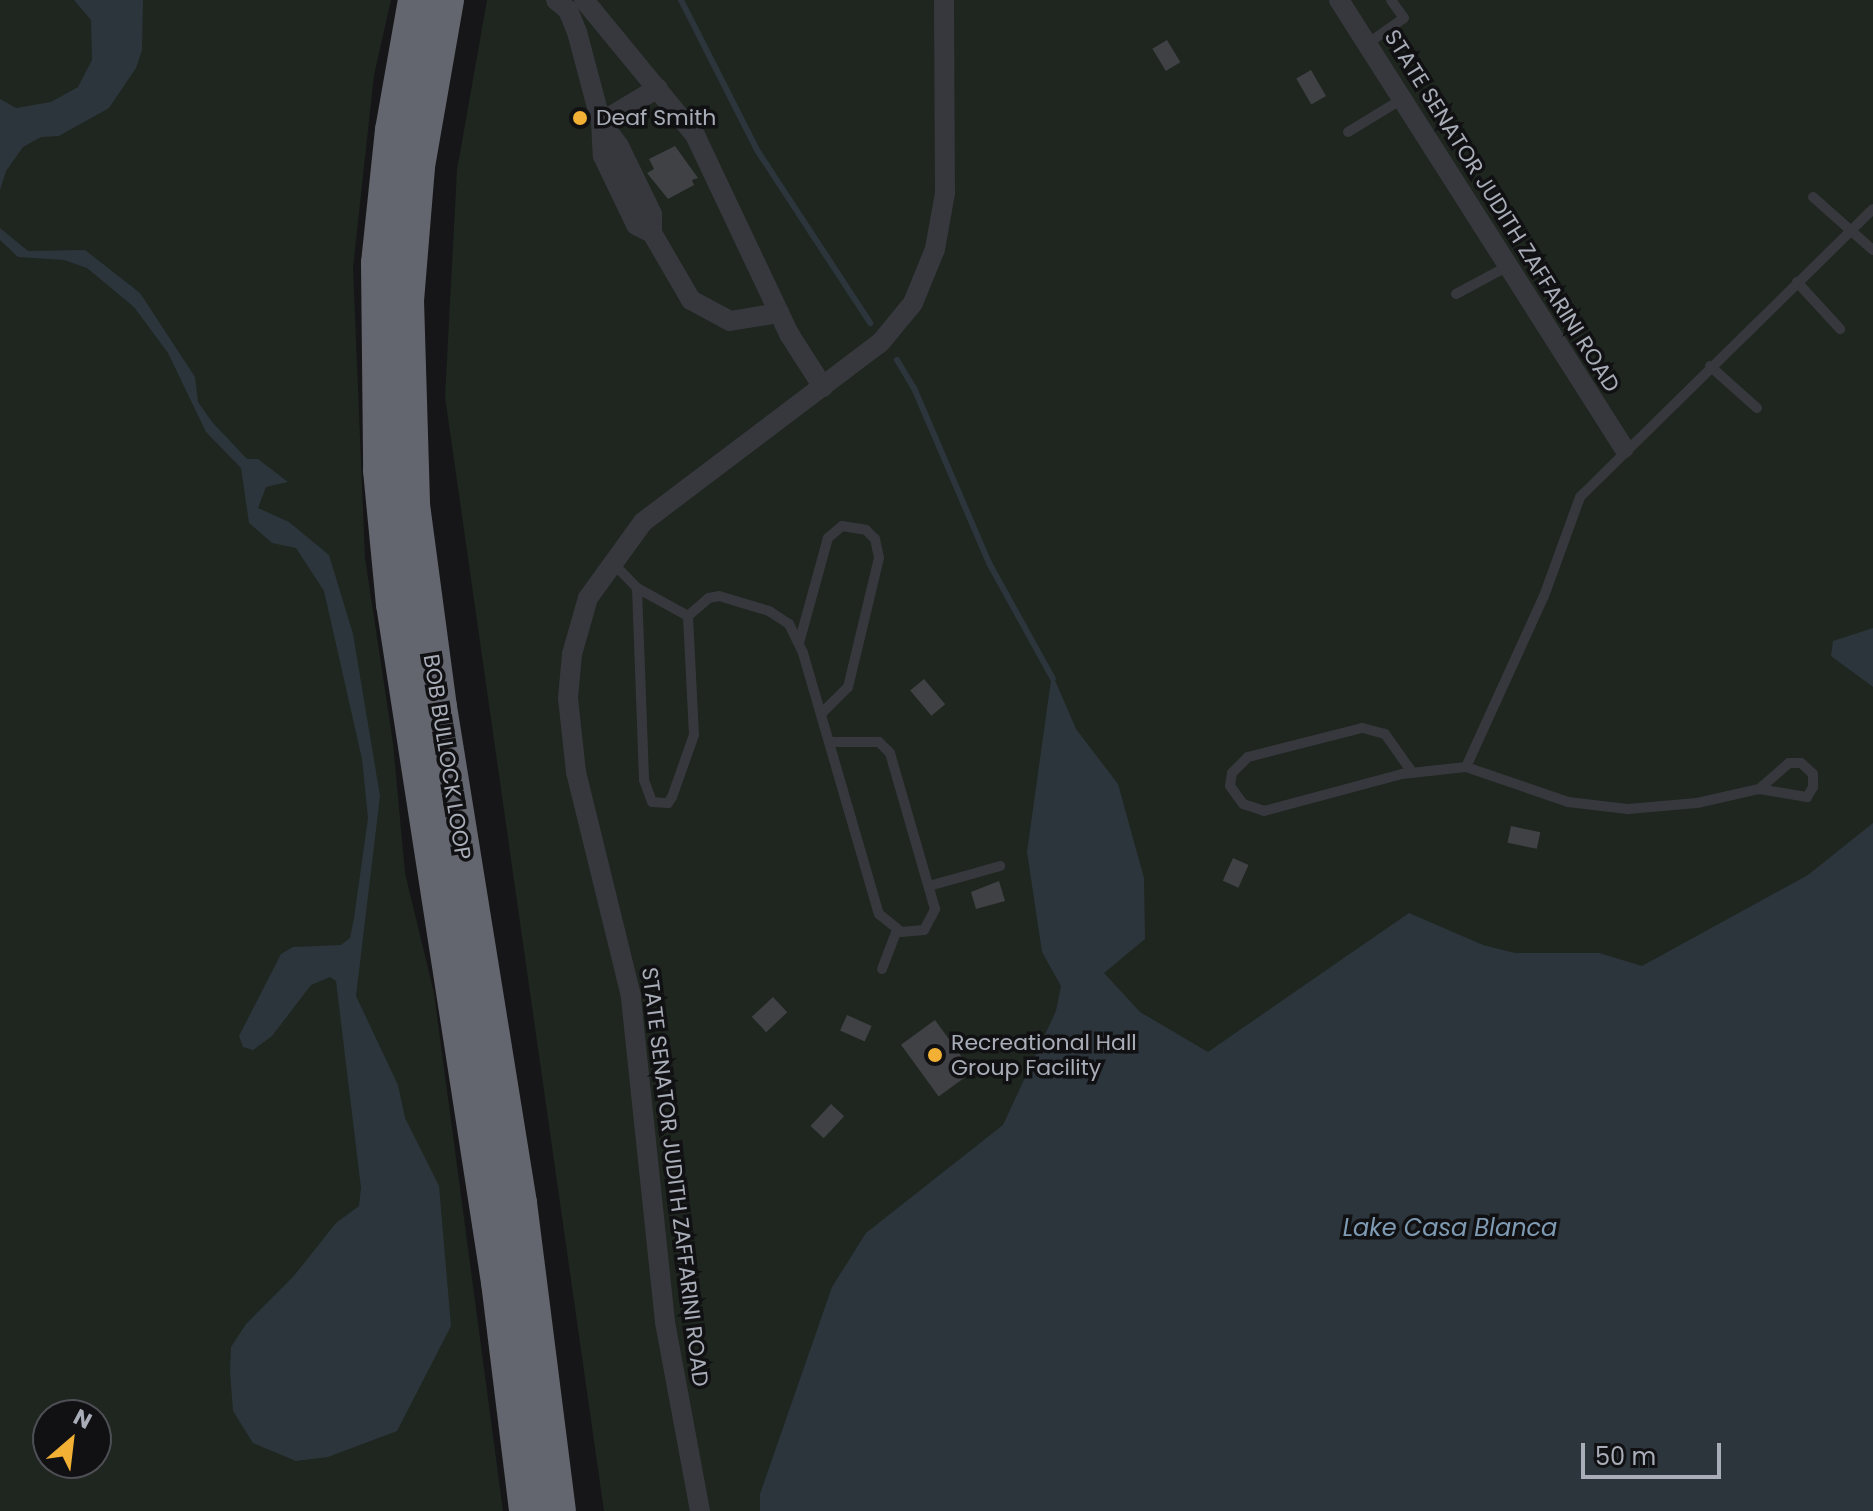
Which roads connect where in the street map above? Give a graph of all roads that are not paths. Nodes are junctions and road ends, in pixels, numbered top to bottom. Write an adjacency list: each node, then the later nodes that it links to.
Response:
1 (556, 0): 10 (street)
2 (584, 0): 8 (street)
3 (944, 0): 22 (street, STATE SENATOR JUDITH ZAFFARINI ROAD)
4 (1339, 0): 7 (street, STATE SENATOR JUDITH ZAFFARINI ROAD)
5 (1391, 0): 7 (lane)
6 (440, 6): 38 (highway, BOB BULLOCK LOOP); 39 (highway, BOB BULLOCK LOOP)
7 (1367, 44): 9 (street, STATE SENATOR JUDITH ZAFFARINI ROAD)
8 (658, 88): 10 (street); 19 (street)
9 (1402, 99): 11 (lane); 16 (street, STATE SENATOR JUDITH ZAFFARINI ROAD)
10 (601, 122): 19 (street)
11 (1348, 132)
12 (1813, 197): 14 (lane)
13 (1873, 209): 14 (lane)
14 (1848, 232): 15 (lane); 17 (lane)
15 (1873, 250)
16 (1508, 266): 18 (lane); 24 (street, STATE SENATOR JUDITH ZAFFARINI ROAD)
17 (1797, 282): 20 (lane); 21 (lane)
18 (1456, 294)
19 (779, 313): 22 (street)
20 (1840, 329)
21 (1710, 366): 23 (lane); 24 (lane)
22 (823, 387): 25 (street, STATE SENATOR JUDITH ZAFFARINI ROAD)
23 (1757, 408)
24 (1624, 448): 31 (lane)
25 (611, 561): 26 (lane); 40 (street, STATE SENATOR JUDITH ZAFFARINI ROAD)
26 (637, 588): 27 (lane); 27 (lane)
27 (688, 616): 28 (lane)
28 (799, 643): 29 (lane); 29 (lane)
29 (821, 714): 30 (lane)
30 (829, 742): 35 (lane); 36 (lane)
31 (1466, 767): 32 (lane); 33 (lane)
32 (1412, 772): 32 (lane)
33 (1759, 789): 33 (lane)
34 (1000, 866): 35 (lane)
35 (929, 886): 36 (lane)
36 (897, 930): 37 (lane)
37 (882, 969)
38 (527, 1511)
39 (558, 1511)
40 (700, 1511)

